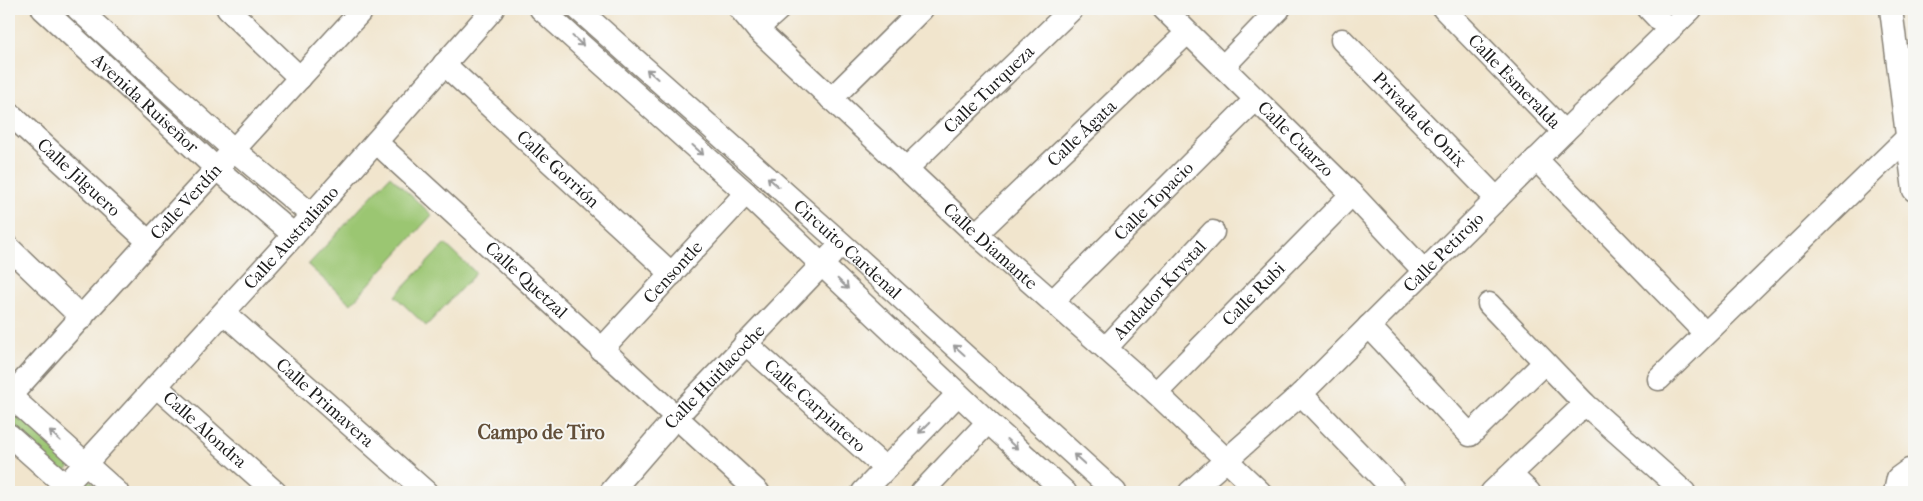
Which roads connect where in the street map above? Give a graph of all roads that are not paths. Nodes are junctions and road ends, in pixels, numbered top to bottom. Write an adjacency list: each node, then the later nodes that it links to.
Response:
1 (43, 9): 34 (street, Avenida Ruiseñor)
2 (78, 9): 32 (street, Avenida Ruiseñor)
3 (228, 9): 25 (street)
4 (363, 9): 25 (street, Calle Verdín)
5 (493, 9): 23 (street, Calle Australiano)
6 (541, 9): 37 (street, Circuito Cardenal, one-way to 37)
7 (578, 9): 45 (street, Circuito Cardenal, one-way to 7)
8 (740, 9): 18 (street, Calle Diamante)
9 (779, 9): 18 (street)
10 (922, 9): 26 (street)
11 (1072, 9): 35 (street, Calle Turqueza)
12 (1164, 9): 20 (street, Calle Cuarzo)
13 (1279, 9): 24 (street)
14 (1444, 9): 29 (street, Calle Esmeralda)
15 (1649, 9): 19 (street)
16 (1691, 9): 19 (street, Calle Petirojo)
17 (1891, 9): 21 (street)
18 (758, 29): 26 (street, Calle Diamante)
19 (1669, 30): 29 (street, Calle Petirojo)
20 (1187, 32): 24 (street, Calle Cuarzo); 42 (street, Calle Ágata)
21 (1905, 39): 30 (street)
22 (1342, 40): 39 (street, Privada de Onix)
23 (444, 64): 31 (street, Calle Australiano); 49 (street, Calle Gorrión)
24 (1223, 67): 27 (street, Calle Cuarzo)
25 (300, 78): 32 (street, Calle Verdín)
26 (832, 99): 35 (street, Calle Diamante)
27 (1255, 100): 38 (street, Calle Cuarzo); 50 (street, Calle Topacio)
28 (9, 113): 44 (street, Calle Jilguero)
29 (1564, 132): 33 (street, Calle Petirojo)
30 (1911, 136): 36 (street); 55 (street)
31 (376, 142): 40 (street, Calle Australiano); 58 (street, Calle Quetzal)
32 (234, 150): 34 (street, Calle Verdín); 40 (street, Avenida Ruiseñor)
33 (1536, 159): 39 (street, Calle Petirojo); 55 (street)
34 (217, 169): 43 (street, Avenida Ruiseñor); 44 (street, Calle Verdín)
35 (906, 169): 42 (street, Calle Diamante)
36 (1914, 190)
37 (746, 193): 47 (street, Circuito Cardenal); 49 (street, Censontle)
38 (1352, 194): 48 (street, Calle Cuarzo); 62 (street, Calle Rubi)
39 (1497, 199): 48 (street, Calle Petirojo)
40 (312, 215): 43 (street, Calle Australiano)
41 (1213, 232): 57 (street, Andador Krystal)
42 (976, 234): 50 (street, Calle Diamante)
43 (294, 236): 52 (street, Calle Australiano)
44 (149, 242): 53 (street, Calle Verdín)
45 (841, 243): 47 (street, Calle Huitlacoche); 84 (street, Circuito Cardenal, one-way to 45)
46 (9, 248): 53 (street)
47 (822, 264): 56 (street, Calle Huitlacoche); 63 (street, Circuito Cardenal, one-way to 63)
48 (1424, 271): 54 (street, Calle Petirojo)
49 (672, 274): 58 (street, Censontle)
50 (1053, 301): 57 (street, Calle Diamante)
51 (1489, 304): 59 (street)
52 (224, 313): 61 (street, Calle Australiano); 78 (street, Calle Primavera)
53 (82, 318): 65 (street, Calle Verdín)
54 (1369, 326): 59 (street); 64 (street, Calle Petirojo)
55 (1705, 333): 60 (street)
56 (745, 343): 67 (street, Calle Huitlacoche); 72 (street, Calle Carpintero)
57 (1106, 348): 62 (street, Calle Diamante)
58 (601, 350): 67 (street, Calle Quetzal)
59 (1544, 363): 66 (street)
60 (1659, 379)
61 (157, 387): 71 (street, Calle Australiano); 77 (street, Calle Alondra)
62 (1156, 393): 70 (street, Calle Diamante)
63 (958, 394): 68 (street, Circuito Cardenal); 72 (street, one-way to 72)
64 (1301, 394): 70 (street, Calle Petirojo); 87 (street)
65 (9, 395): 71 (street, one-way to 65)
66 (1585, 404): 74 (street); 90 (street)
67 (676, 417): 79 (street, Calle Huitlacoche); 80 (street, Calle Quetzal)
68 (988, 422): 82 (street); 83 (street, Circuito Cardenal, one-way to 83)
69 (9, 435): 75 (street)
70 (1226, 460): 85 (street, Calle Petirojo); 86 (street, Calle Diamante)
71 (85, 463): 75 (street, Calle Australiano); 76 (street)
72 (885, 468): 81 (street)
73 (1914, 470): 91 (street)
74 (1511, 475): 88 (street); 89 (street)
75 (69, 489)
76 (117, 492)
77 (275, 492)
78 (426, 492)
79 (611, 492)
80 (758, 492)
81 (862, 492)
82 (922, 492)
83 (1065, 492)
84 (1115, 492)
85 (1190, 492)
86 (1260, 492)
87 (1393, 492)
88 (1492, 492)
89 (1529, 492)
90 (1684, 492)
91 (1895, 492)

